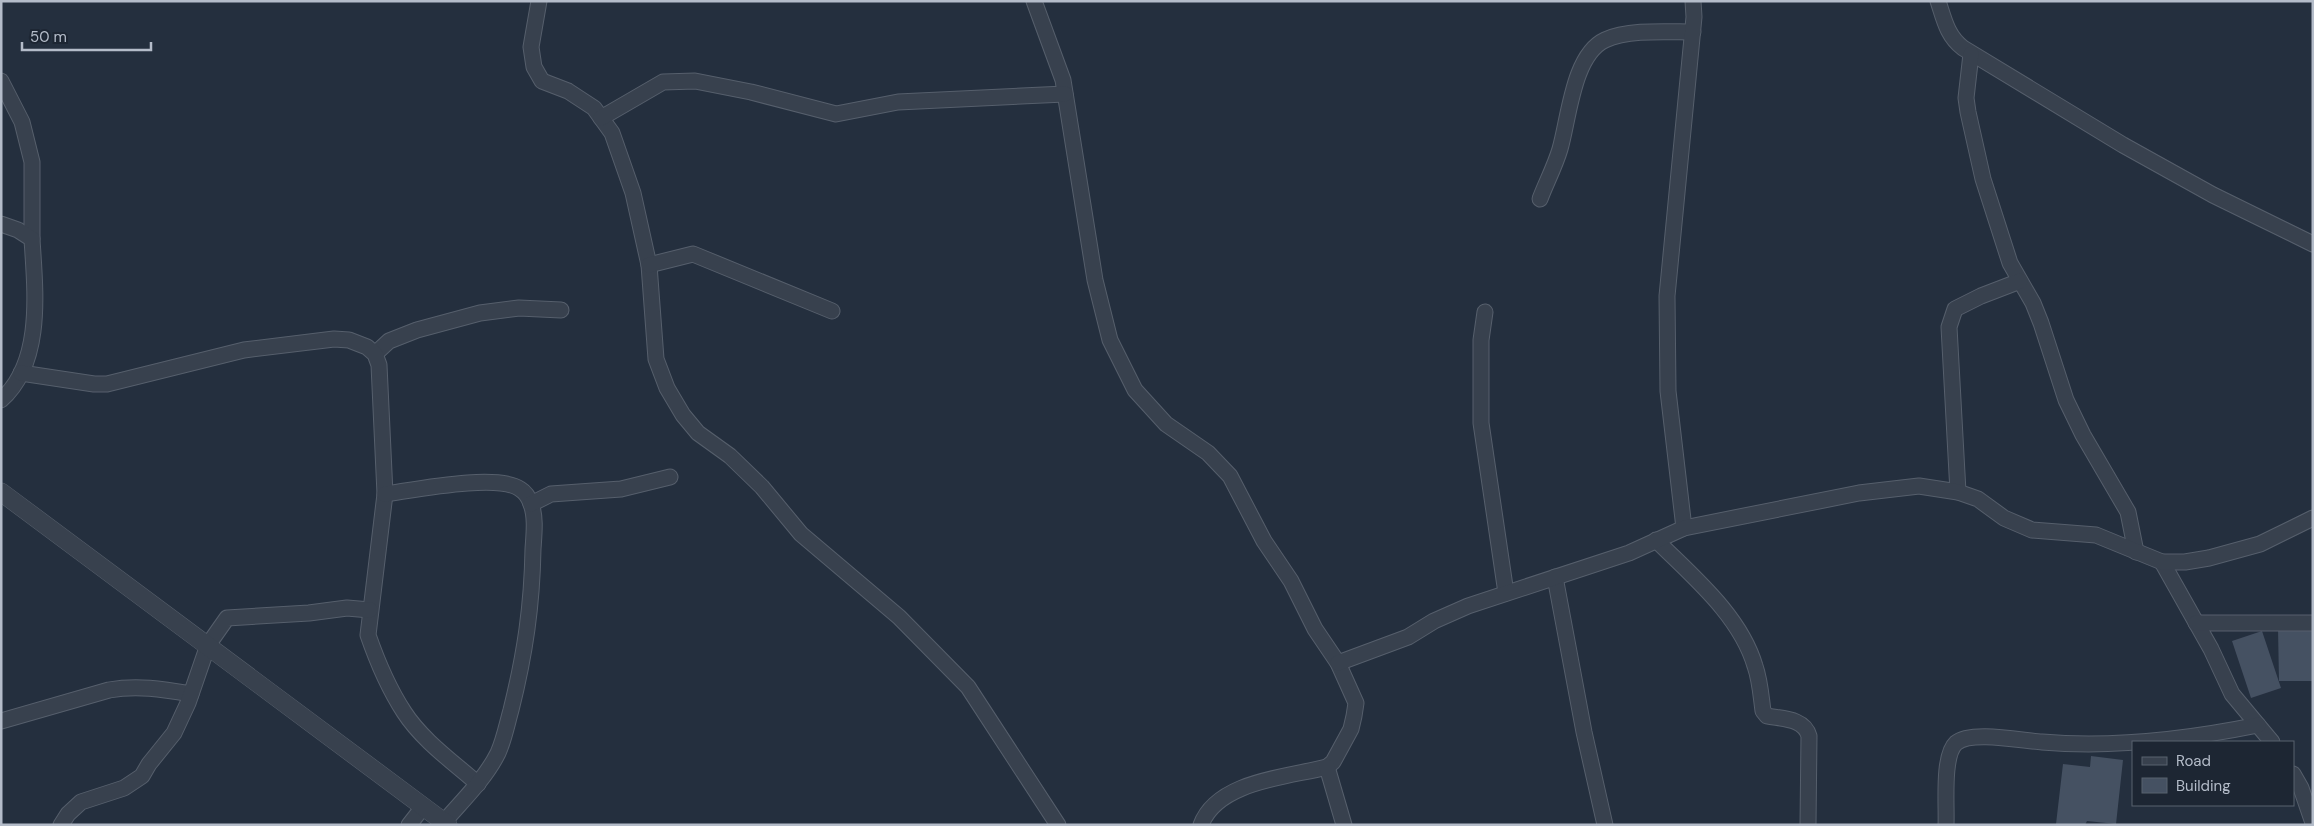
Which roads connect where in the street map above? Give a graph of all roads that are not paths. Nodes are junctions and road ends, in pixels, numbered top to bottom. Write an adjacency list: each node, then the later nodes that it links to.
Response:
1 (539, 1): 9 (street)
2 (1034, 1): 8 (street)
3 (1693, 1): 5 (street)
4 (1938, 1): 6 (street)
5 (1693, 32): 10 (street); 28 (street)
6 (1971, 54): 13 (street); 15 (street)
7 (1, 81): 12 (street)
8 (1066, 94): 9 (street); 38 (street)
9 (601, 118): 14 (street)
10 (1540, 199)
11 (1, 224): 12 (street)
12 (32, 239): 20 (street)
13 (2313, 244)
14 (648, 265): 17 (street); 53 (street)
15 (2020, 281): 24 (street); 30 (street)
16 (560, 310): 19 (street)
17 (832, 311)
18 (1485, 312): 33 (street)
19 (375, 354): 20 (street); 25 (street)
20 (21, 373): 21 (street)
21 (1, 400)
22 (670, 477): 26 (street)
23 (1, 492): 37 (street)
24 (1958, 492): 28 (street); 30 (street)
25 (386, 494): 26 (street); 34 (street)
26 (531, 504): 47 (street)
27 (2313, 518): 31 (street)
28 (1684, 528): 29 (street)
29 (1656, 540): 32 (street); 57 (street)
30 (2136, 552): 31 (street)
31 (2162, 562): 35 (street)
32 (1555, 577): 33 (street); 56 (street)
33 (1506, 593): 38 (street)
34 (370, 610): 37 (street); 47 (street)
35 (2196, 623): 36 (street); 41 (street)
36 (2313, 623)
37 (208, 645): 39 (street); 48 (street)
38 (1338, 663): 45 (street)
39 (191, 694): 40 (street); 51 (street)
40 (1, 721)
41 (2258, 725): 43 (street); 44 (street)
42 (2132, 741): 58 (street)
43 (2133, 741)
44 (2271, 741)
45 (1327, 766): 54 (street); 55 (street)
46 (2294, 776): 50 (street)
47 (478, 784): 49 (street)
48 (423, 807): 49 (street); 52 (street)
49 (446, 823)
50 (2313, 823)
51 (61, 825)
52 (409, 825)
53 (1058, 825)
54 (1201, 825)
55 (1344, 825)
56 (1605, 825)
57 (1808, 825)
58 (1946, 825)

